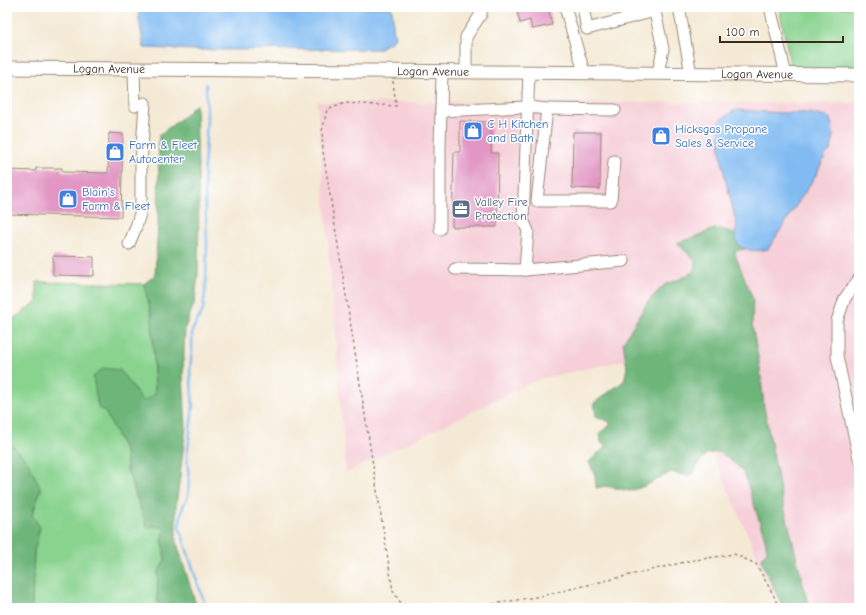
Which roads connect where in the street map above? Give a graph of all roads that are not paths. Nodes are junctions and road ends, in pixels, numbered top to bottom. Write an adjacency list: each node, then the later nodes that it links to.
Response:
1 (482, 7): 10 (street)
2 (565, 7): 11 (street)
3 (583, 7): 6 (street)
4 (679, 7): 14 (street)
5 (770, 7): 15 (street)
6 (654, 9): 13 (street)
7 (7, 68): 8 (main road, Logan Avenue)
8 (134, 69): 9 (main road, Logan Avenue); 23 (street)
9 (442, 72): 10 (main road, Logan Avenue); 20 (street)
10 (466, 72): 12 (main road, Logan Avenue)
11 (584, 72): 12 (main road, Logan Avenue); 13 (main road, Logan Avenue)
12 (529, 73): 17 (street)
13 (658, 73): 14 (main road, Logan Avenue)
14 (691, 74): 15 (main road, Logan Avenue)
15 (786, 75): 16 (main road, Logan Avenue)
16 (859, 75)
17 (527, 107): 18 (street); 20 (street); 26 (street)
18 (547, 109): 19 (street); 21 (street)
19 (615, 110)
20 (441, 111): 22 (street)
21 (614, 161)
22 (440, 229)
23 (129, 244)
24 (624, 261): 26 (street)
25 (455, 269): 26 (street)
26 (524, 270)
27 (859, 279): 28 (street)
28 (859, 458)

